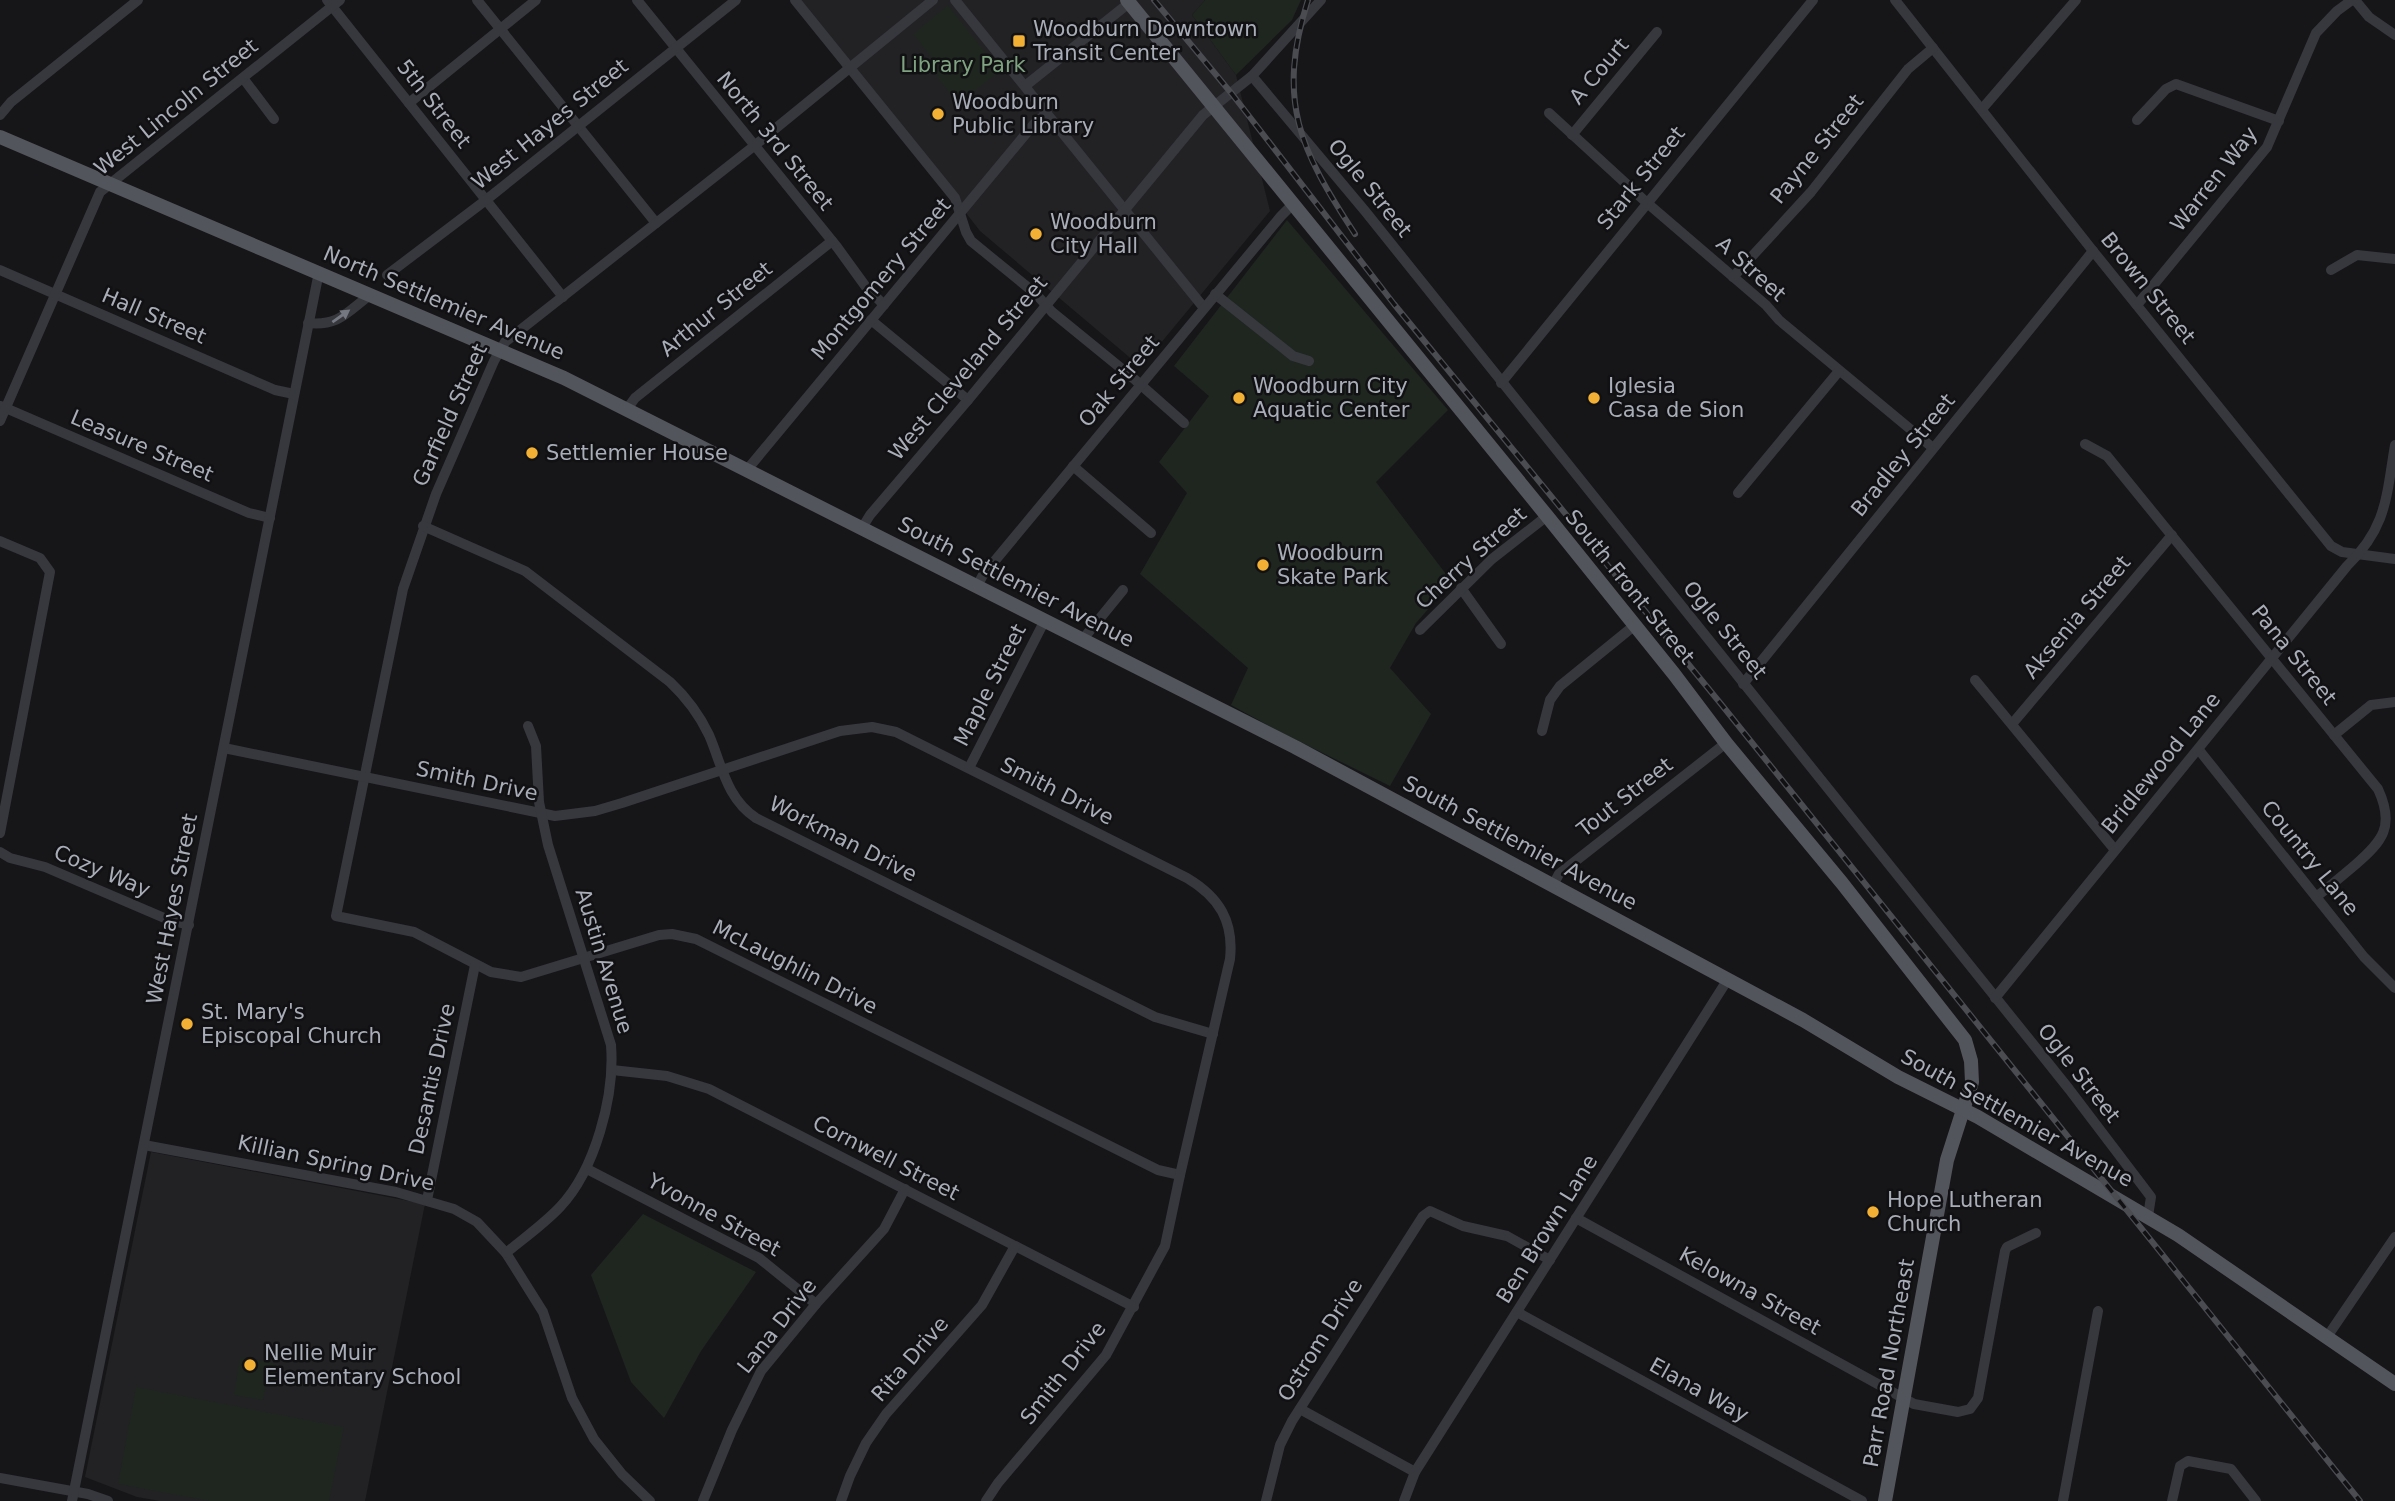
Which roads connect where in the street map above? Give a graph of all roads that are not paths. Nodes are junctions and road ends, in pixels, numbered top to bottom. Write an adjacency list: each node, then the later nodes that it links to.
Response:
1 (138, 0): 30 (street)
2 (477, 0): 16 (street)
3 (536, 0): 16 (street)
4 (637, 0): 19 (street, North 3rd Street)
5 (736, 0): 19 (street, West Hayes Street)
6 (795, 0): 21 (street)
7 (933, 0): 21 (street, Garfield Street)
8 (955, 0): 24 (street)
9 (1321, 0): 22 (street, West Cleveland Street)
10 (1813, 0): 40 (street, Stark Street)
11 (1895, 0): 20 (street, Brown Street)
12 (2076, 0): 27 (street)
13 (2353, 0): 18 (street); 33 (street, Warren Way)
14 (1128, 1): 24 (street); 26 (main road, South Front Street)
15 (333, 2): 23 (street, West Lincoln Street); 25 (street, 5th Street)
16 (500, 29): 25 (street); 34 (street)
17 (1657, 32): 35 (street, A Court)
18 (2395, 35)
19 (676, 48): 34 (street, West Hayes Street); 37 (street, North 3rd Street)
20 (1933, 48): 27 (street, Brown Street); 52 (street, Payne Street)
21 (849, 67): 37 (street, Garfield Street); 43 (street)
22 (1252, 76): 26 (street, West Cleveland Street); 66 (street, Ogle Street)
23 (243, 78): 31 (street); 38 (street, West Lincoln Street)
24 (1025, 86): 28 (street)
25 (409, 103): 39 (street, 5th Street)
26 (1214, 106): 41 (main road, South Front Street); 42 (street, West Cleveland Street)
27 (1982, 109): 46 (street, Brown Street)
28 (1047, 113): 42 (street); 43 (street, Montgomery Street)
29 (1549, 113): 35 (street, A Street)
30 (0, 115)
31 (274, 119)
32 (2137, 120): 33 (street)
33 (2279, 121): 59 (street, Warren Way)
34 (578, 127): 39 (street, West Hayes Street); 44 (street)
35 (1572, 135): 40 (street, A Street)
36 (0, 137): 38 (main road, North Settlemier Avenue)
37 (754, 146): 44 (street, Garfield Street); 45 (street, North 3rd Street)
38 (111, 184): 50 (main road, North Settlemier Avenue); 53 (street, West Lincoln Street)
39 (486, 200): 51 (street, West Hayes Street); 56 (street, 5th Street)
40 (1646, 202): 52 (street, A Street); 66 (street, Stark Street)
41 (1294, 203): 54 (street, Oak Street); 80 (main road, South Front Street)
42 (1125, 210): 58 (street, West Cleveland Street); 60 (street)
43 (961, 213): 57 (street, Montgomery Street); 58 (street)
44 (656, 223): 56 (street, Garfield Street)
45 (832, 241): 57 (street, North 3rd Street); 71 (street, Arthur Street)
46 (2093, 251): 59 (street, Brown Street); 76 (street, Bradley Street)
47 (2395, 259): 48 (street)
48 (2331, 270)
49 (0, 271): 53 (street, Hall Street)
50 (319, 272): 55 (main road, North Settlemier Avenue); 62 (street, West Hayes Street)
51 (387, 275)
52 (1733, 277): 65 (street, A Street)
53 (54, 294): 68 (street, Hall Street); 70 (street, West Lincoln Street)
54 (1215, 294): 60 (street, Oak Street); 64 (street)
55 (370, 295): 62 (street, one-way to 55); 63 (main road, North Settlemier Avenue)
56 (563, 297): 63 (street, Garfield Street)
57 (884, 305): 61 (street, Montgomery Street)
58 (1046, 305): 67 (street); 69 (street, West Cleveland Street)
59 (2137, 305): 87 (street, Brown Street)
60 (1204, 307): 67 (street, Oak Street)
61 (871, 320): 69 (street); 78 (street, Montgomery Street)
62 (308, 323): 68 (street, West Hayes Street)
63 (499, 350): 71 (main road, North Settlemier Avenue); 82 (street, Garfield Street)
64 (1309, 361)
65 (1839, 371): 76 (street, A Street); 79 (street)
66 (1501, 383): 99 (street, Ogle Street)
67 (1142, 385): 73 (street); 77 (street, Oak Street)
68 (294, 394): 81 (street, West Hayes Street)
69 (968, 400): 83 (street, West Cleveland Street)
70 (3, 407): 72 (street, West Lincoln Street); 81 (street, Leasure Street)
71 (627, 409): 78 (main road, North Settlemier Avenue)
72 (0, 421)
73 (1184, 423)
74 (2085, 444): 85 (street, Pana Street)
75 (2395, 445): 87 (street, Bridlewood Lane)
76 (1933, 449): 99 (street, Bradley Street)
77 (1073, 466): 84 (street); 89 (street, Oak Street)
78 (746, 471): 83 (main road, North Settlemier Avenue)
79 (1738, 493)
80 (1547, 516): 90 (street, Cherry Street); 93 (main road, South Front Street)
81 (270, 518): 106 (street, West Hayes Street)
82 (423, 526): 109 (street, Workman Drive); 110 (street, Garfield Street)
83 (862, 527): 89 (main road, South Settlemier Avenue)
84 (1151, 533)
85 (2172, 535): 97 (street, Pana Street); 101 (street, Aksenia Street)
86 (0, 541): 112 (street)
87 (2359, 554): 88 (street, Brown Street); 97 (street, Bridlewood Lane)
88 (2395, 559)
89 (977, 586): 92 (main road, South Settlemier Avenue)
90 (1461, 588): 94 (street, Cherry Street); 96 (street)
91 (1123, 590): 95 (street)
92 (1045, 620): 95 (main road, South Settlemier Avenue); 108 (street, Maple Street)
93 (1635, 625): 103 (street); 105 (main road, South Front Street)
94 (1420, 630)
95 (1083, 639): 115 (main road, South Settlemier Avenue)
96 (1501, 644)
97 (2273, 657): 104 (street, Pana Street); 107 (street, Bridlewood Lane)
98 (1975, 680): 101 (street)
99 (1743, 684): 123 (street, Ogle Street)
100 (2395, 702): 104 (street)
101 (2012, 724): 113 (street)
102 (528, 726): 111 (street, Austin Avenue)
103 (1542, 731)
104 (2334, 735): 116 (street, Pana Street)
105 (1726, 743): 115 (street, Tout Street); 126 (main road, South Front Street)
106 (224, 748): 110 (street, Smith Drive); 118 (street, West Hayes Street)
107 (2199, 750): 113 (street, Bridlewood Lane); 116 (street, Country Lane)
108 (970, 768): 109 (street, Smith Drive); 124 (street, Smith Drive)
109 (722, 769): 111 (street, Smith Drive); 124 (street, Workman Drive)
110 (365, 778): 111 (street, Smith Drive); 117 (street, Garfield Street)
111 (541, 814): 119 (street, Austin Avenue)
112 (0, 833)
113 (2115, 850): 123 (street, Bridlewood Lane)
114 (0, 852): 118 (street, Cozy Way)
115 (1553, 885): 121 (main road, South Settlemier Avenue)
116 (2316, 897): 122 (street, Country Lane)
117 (336, 916): 120 (street, McLaughlin Drive)
118 (188, 925): 127 (street, West Hayes Street)
119 (585, 958): 120 (street, McLaughlin Drive); 125 (street, Austin Avenue); 129 (street, McLaughlin Drive)
120 (475, 965): 131 (street, Desantis Drive)
121 (1728, 979): 126 (main road, South Settlemier Avenue); 133 (street, Ben Brown Lane)
122 (2395, 988)
123 (1995, 998): 132 (street, Ogle Street)
124 (1213, 1034): 129 (street, Smith Drive)
125 (612, 1070): 128 (street, Austin Avenue); 130 (street, Cornwell Street)
126 (1963, 1110): 132 (main road, South Settlemier Avenue); 145 (main road, Parr Road Northeast)
127 (144, 1145): 131 (street, Killian Spring Drive); 149 (street, West Hayes Street)
128 (587, 1169): 137 (street, Austin Avenue); 139 (street, Yvonne Street)
129 (1180, 1175): 140 (street, Smith Drive)
130 (905, 1189): 136 (street, Cornwell Street); 139 (street, Lana Drive)
131 (427, 1200): 137 (street, Killian Spring Drive)
132 (2148, 1216): 143 (main road, South Settlemier Avenue)
133 (1576, 1218): 138 (street, Ben Brown Lane); 145 (street, Kelowna Street)
134 (2036, 1233): 145 (street, Kelowna Street)
135 (2395, 1237): 143 (street)
136 (1015, 1246): 140 (street, Cornwell Street); 153 (street, Rita Drive)
137 (506, 1253): 151 (street, Killian Spring Drive)
138 (1550, 1260): 142 (street, Ben Brown Lane); 146 (street, Ostrom Drive)
139 (816, 1304): 152 (street, Lana Drive)
140 (1134, 1307): 154 (street, Smith Drive)
141 (2098, 1311): 159 (street)
142 (1517, 1312): 147 (street, Ben Brown Lane); 157 (street, Elana Way)
143 (2327, 1337): 144 (main road, South Settlemier Avenue)
144 (2395, 1384)
145 (1904, 1398): 158 (main road, Parr Road Northeast)
146 (1300, 1409): 147 (street); 155 (street, Ostrom Drive)
147 (1415, 1472): 156 (street, Ben Brown Lane)
148 (0, 1478): 149 (street)
149 (73, 1496): 150 (street)
150 (108, 1501)
151 (650, 1501)
152 (703, 1501)
153 (841, 1501)
154 (986, 1501)
155 (1266, 1501)
156 (1404, 1501)
157 (1863, 1501)
158 (1885, 1501)
159 (2063, 1501)
160 (2172, 1501): 161 (street)
161 (2256, 1501)

